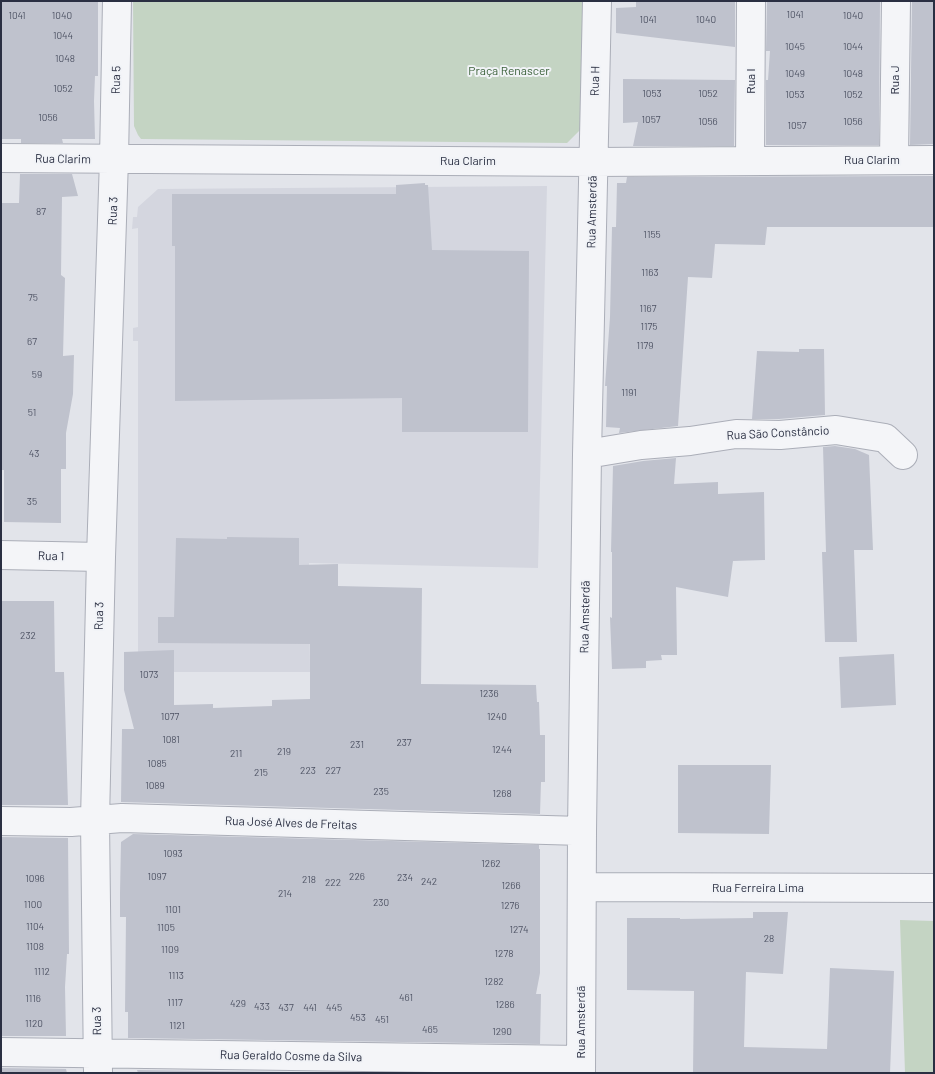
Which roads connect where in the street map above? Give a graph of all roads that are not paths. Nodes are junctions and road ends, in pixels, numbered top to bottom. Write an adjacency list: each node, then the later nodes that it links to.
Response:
1 (117, 1): 6 (street, Rua 5)
2 (597, 1): 10 (street, Rua H)
3 (751, 1): 9 (street, Rua I)
4 (896, 1): 7 (street, Rua J)
5 (1, 158): 6 (street, Rua Clarim)
6 (114, 159): 10 (street, Rua Clarim); 14 (street, Rua 3)
7 (894, 159): 8 (street, Rua Clarim); 9 (street, Rua Clarim)
8 (934, 160)
9 (750, 161): 10 (street, Rua Clarim)
10 (593, 162): 11 (street, Rua Amsterdã)
11 (588, 454): 12 (street, Rua São Constâncio); 17 (street, Rua Amsterdã)
12 (903, 455)
13 (1, 555): 14 (street, Rua 1)
14 (101, 557): 15 (street, Rua 3)
15 (95, 820): 16 (street, Rua José Alves de Freitas); 17 (street, Rua José Alves de Freitas); 21 (street, Rua 3)
16 (1, 821)
17 (582, 831): 18 (street, Rua Amsterdã)
18 (582, 887): 19 (street, Rua Ferreira Lima); 22 (street, Rua Amsterdã)
19 (934, 888)
20 (1, 1052): 21 (street, Rua Geraldo Cosme da Silva)
21 (98, 1063): 22 (street, Rua Geraldo Cosme da Silva)
22 (581, 1067)

